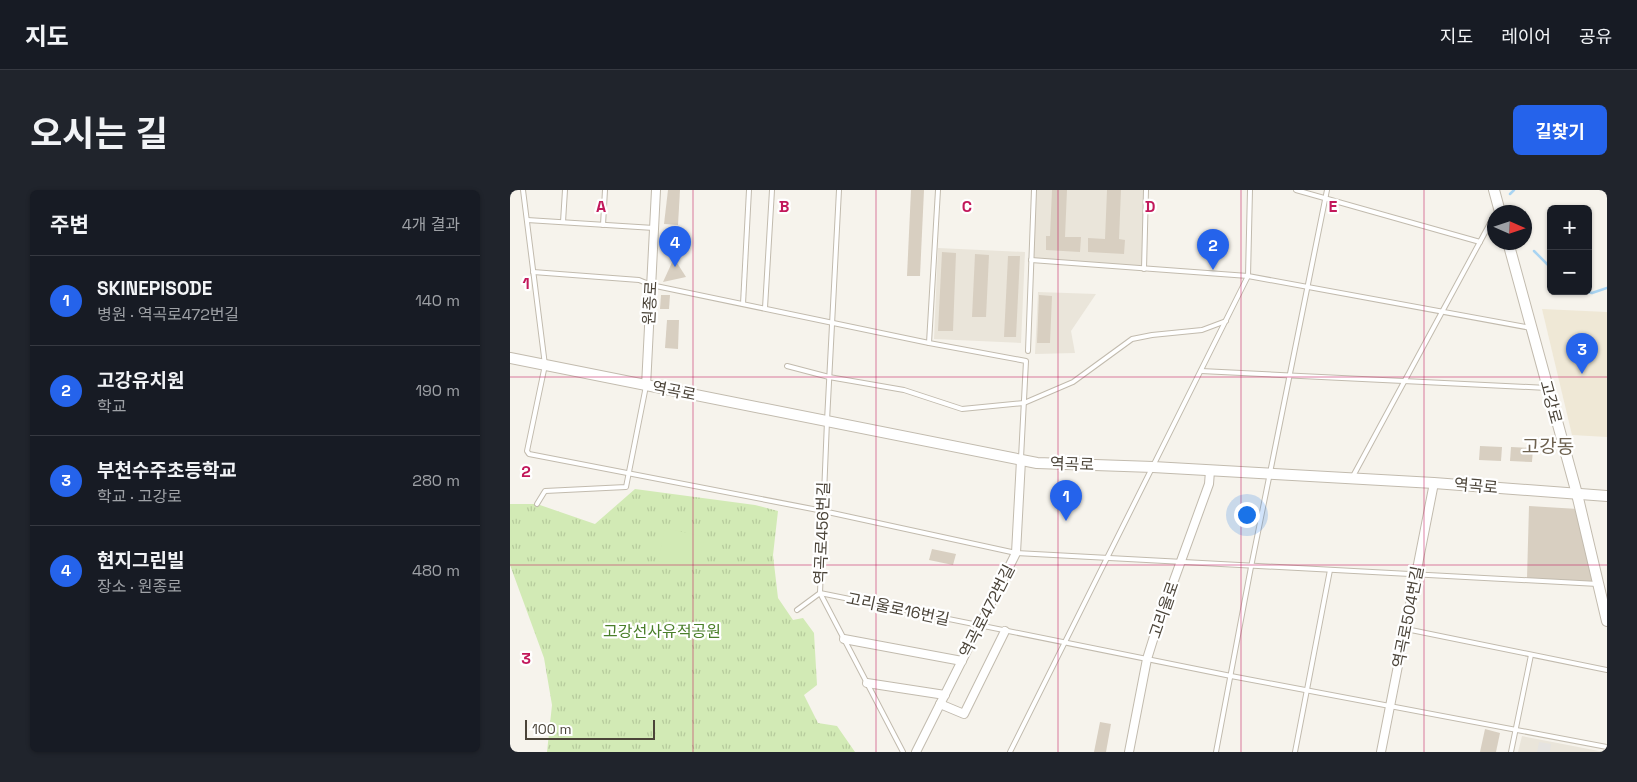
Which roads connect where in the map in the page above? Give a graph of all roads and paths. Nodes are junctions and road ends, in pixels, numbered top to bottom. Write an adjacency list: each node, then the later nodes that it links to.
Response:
1 (523, 190): 17 (lane)
2 (565, 190): 18 (lane)
3 (605, 190): 19 (lane)
4 (656, 190): 20 (street, 원종로)
5 (750, 190): 30 (lane)
6 (772, 190): 31 (lane)
7 (839, 190): 34 (lane, 역곡로456번길)
8 (938, 190): 36 (lane)
9 (1034, 190): 24 (lane)
10 (1146, 190): 25 (lane)
11 (1250, 190): 27 (lane)
12 (1296, 190): 15 (lane)
13 (1327, 190): 15 (lane)
14 (1494, 190): 16 (street)
15 (1325, 198): 22 (lane); 29 (lane)
16 (1496, 205)
17 (527, 220): 18 (lane); 26 (lane)
18 (563, 222): 19 (lane)
19 (603, 225): 20 (lane)
20 (654, 228): 28 (street, 원종로)
21 (1487, 230): 22 (lane)
22 (1480, 242): 32 (lane)
23 (1510, 250): 35 (street, 고강로)
24 (1031, 260): 25 (lane); 37 (lane)
25 (1144, 269): 27 (lane)
26 (533, 272): 28 (lane); 39 (lane)
27 (1248, 276): 29 (lane); 33 (lane)
28 (651, 285): 30 (lane); 45 (street, 원종로)
29 (1307, 286): 32 (lane); 42 (lane)
30 (743, 304): 31 (lane)
31 (765, 308): 34 (lane)
32 (1442, 312): 35 (lane); 44 (lane)
33 (1226, 321): 41 (lane); 47 (lane)
34 (832, 322): 36 (lane); 43 (lane, 역곡로456번길)
35 (1531, 328): 46 (street, 고강로)
36 (930, 343): 47 (lane)
37 (1028, 351)
38 (510, 358): 39 (street, 역곡로)
39 (545, 365): 45 (street, 역곡로); 52 (lane)
40 (787, 366): 43 (lane)
41 (1201, 371): 42 (lane); 50 (lane)
42 (1289, 375): 44 (lane); 53 (lane)
43 (829, 376): 47 (lane); 48 (lane, 역곡로456번길)
44 (1405, 381): 46 (lane); 54 (lane)
45 (646, 386): 48 (street, 역곡로); 52 (lane)
46 (1547, 388): 56 (street, 고강로)
47 (1024, 403): 49 (lane)
48 (827, 421): 49 (street, 역곡로); 59 (lane, 역곡로456번길)
49 (1021, 460): 50 (street, 역곡로); 60 (street, 역곡로472번길)
50 (1153, 467): 51 (street, 역곡로); 61 (lane)
51 (1210, 471): 53 (street, 역곡로); 62 (street, 고리울로)
52 (628, 473): 58 (lane); 59 (lane)
53 (1270, 474): 54 (street, 역곡로); 63 (lane)
54 (1352, 478): 55 (street, 역곡로)
55 (1434, 483): 56 (street, 역곡로); 65 (street, 역곡로504번길)
56 (1576, 494): 57 (street, 역곡로); 66 (street, 고강로)
57 (1607, 496)
58 (537, 504)
59 (823, 511): 60 (lane); 67 (lane, 역곡로456번길)
60 (1016, 553): 61 (lane); 70 (street, 역곡로472번길)
61 (1107, 559): 62 (lane); 74 (lane)
62 (1180, 563): 63 (lane); 76 (street, 고리울로)
63 (1251, 566): 64 (lane); 79 (lane)
64 (1330, 570): 65 (lane); 81 (lane)
65 (1416, 574): 66 (lane); 71 (street, 역곡로504번길)
66 (1598, 584): 69 (street, 고강로)
67 (820, 593): 68 (lane); 70 (lane, 고리울로16번길); 73 (lane, 역곡로456번길)
68 (797, 610)
69 (1607, 621)
70 (979, 626): 72 (lane, 고리울로16번길); 77 (street, 역곡로472번길)
71 (1405, 629): 75 (lane); 84 (street, 역곡로504번길)
72 (1005, 631): 74 (lane, 고리울로16번길); 83 (street)
73 (844, 639): 77 (street); 80 (lane, 역곡로456번길)
74 (1065, 642): 76 (lane, 고리울로16번길); 89 (lane)
75 (1531, 655): 78 (lane); 85 (lane)
76 (1147, 659): 79 (lane, 고리울로16번길); 90 (street, 고리울로)
77 (962, 661): 82 (street, 역곡로472번길)
78 (1607, 670)
79 (1231, 676): 81 (lane, 고리울로16번길); 91 (lane)
80 (867, 683): 82 (street); 87 (lane, 역곡로456번길)
81 (1307, 690): 84 (lane, 고리울로16번길); 92 (lane)
82 (945, 695): 83 (street, 역곡로472번길)
83 (940, 704): 88 (street, 역곡로472번길)
84 (1390, 705): 85 (lane, 고리울로16번길); 93 (street, 역곡로504번길)
85 (1516, 730): 86 (lane, 고리울로16번길); 94 (lane)
86 (1607, 747)
87 (903, 752)
88 (916, 752)
89 (1010, 752)
90 (1129, 752)
91 (1216, 752)
92 (1294, 752)
93 (1381, 752)
94 (1512, 752)

